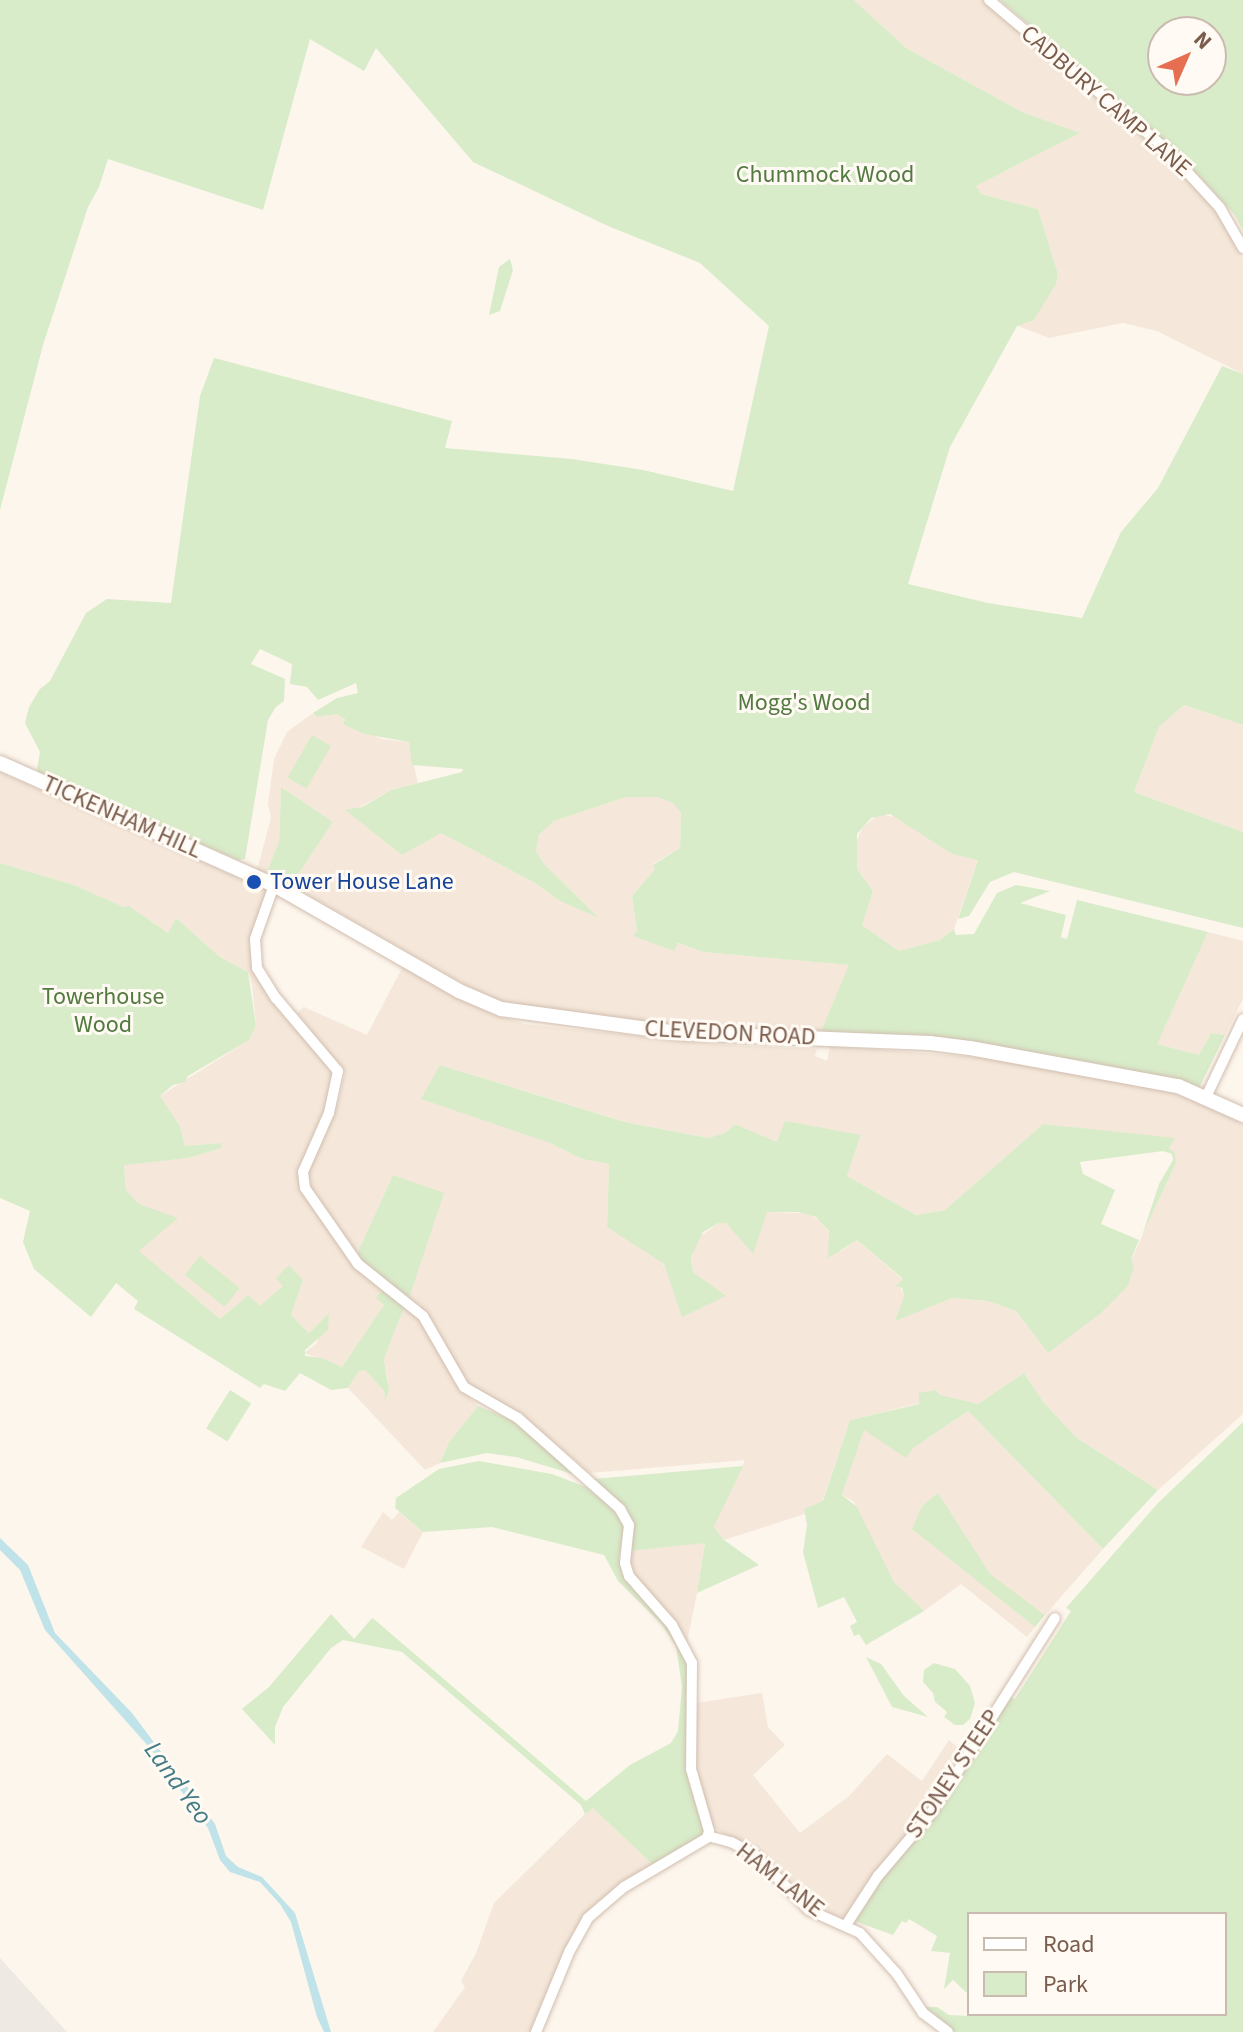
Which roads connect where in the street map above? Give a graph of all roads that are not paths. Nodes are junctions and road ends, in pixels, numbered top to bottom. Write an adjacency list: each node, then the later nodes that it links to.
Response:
1 (989, 0): 2 (street, CADBURY CAMP LANE)
2 (1243, 248)
3 (0, 763): 4 (main road, TICKENHAM HILL)
4 (243, 871): 5 (main road, CLEVEDON ROAD)
5 (274, 885): 7 (main road, CLEVEDON ROAD); 10 (street)
6 (1243, 1019): 7 (street)
7 (1206, 1097): 8 (main road, CLEVEDON ROAD)
8 (1243, 1115)
9 (1055, 1618): 11 (street, STONEY STEEP)
10 (708, 1836): 11 (street, HAM LANE); 12 (street)
11 (846, 1925): 13 (street, HAM LANE)
12 (536, 2032)
13 (948, 2032)

